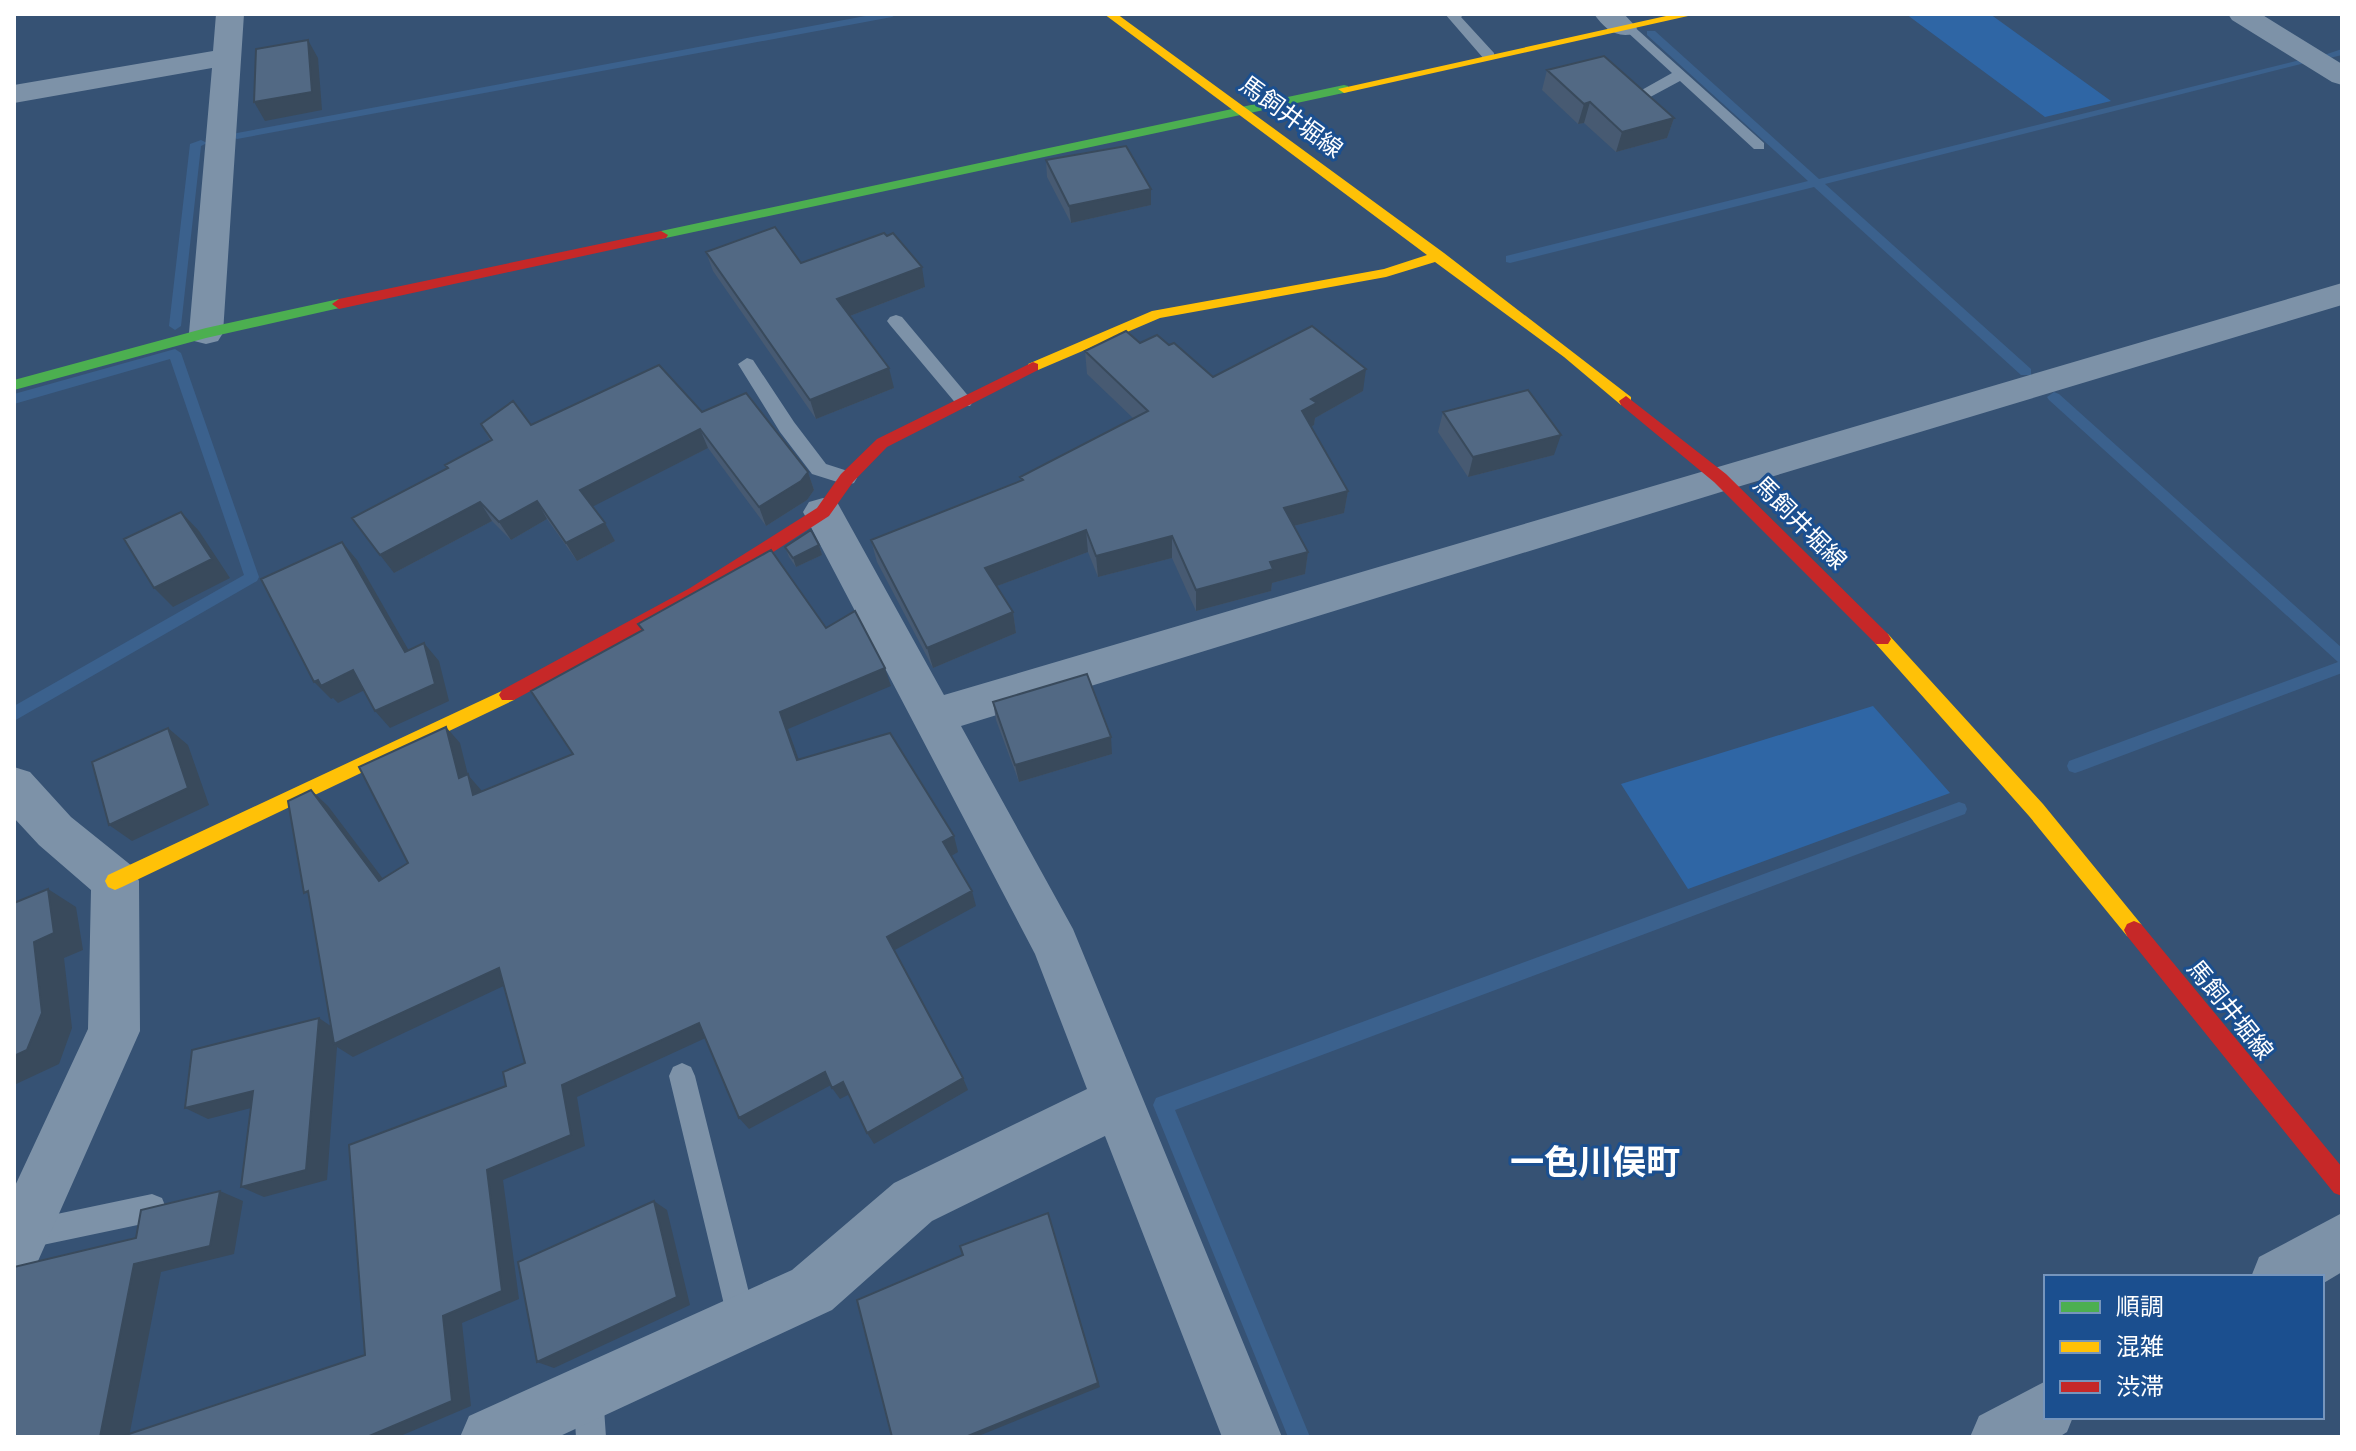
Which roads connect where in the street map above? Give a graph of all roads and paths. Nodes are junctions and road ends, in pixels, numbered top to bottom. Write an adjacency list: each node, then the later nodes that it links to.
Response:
1 (230, 14): 8 (street)
2 (1110, 14): 13 (street, 馬飼井堀線)
3 (1458, 14): 7 (lane)
4 (1691, 14): 6 (street)
5 (2242, 14): 10 (street)
6 (1620, 23): 7 (street); 9 (lane)
7 (1489, 56): 13 (street)
8 (226, 57): 11 (street); 18 (street)
9 (1681, 74): 12 (lane); 14 (lane)
10 (2342, 76)
11 (14, 94)
12 (1636, 99)
13 (1240, 109): 15 (street, 馬飼井堀線); 18 (street)
14 (1759, 146)
15 (1439, 256): 21 (street); 23 (street, 馬飼井堀線)
16 (2342, 294): 23 (street)
17 (896, 321): 21 (lane)
18 (206, 333): 20 (street)
19 (747, 364): 22 (lane)
20 (14, 385)
21 (964, 402): 22 (street)
22 (847, 478): 24 (street)
23 (1720, 478): 25 (street); 30 (street, 馬飼井堀線)
24 (823, 512): 25 (street); 27 (street)
25 (931, 717): 29 (street)
26 (14, 786): 27 (street)
27 (115, 881): 32 (street)
28 (682, 1076): 35 (lane)
29 (1118, 1102): 35 (street); 39 (street)
30 (2342, 1185)
31 (152, 1208): 32 (lane)
32 (16, 1241)
33 (2342, 1241): 34 (street)
34 (2282, 1275)
35 (742, 1321): 37 (street)
36 (2044, 1412): 40 (street)
37 (590, 1414): 38 (street)
38 (490, 1437)
39 (1252, 1437)
40 (2000, 1437)

